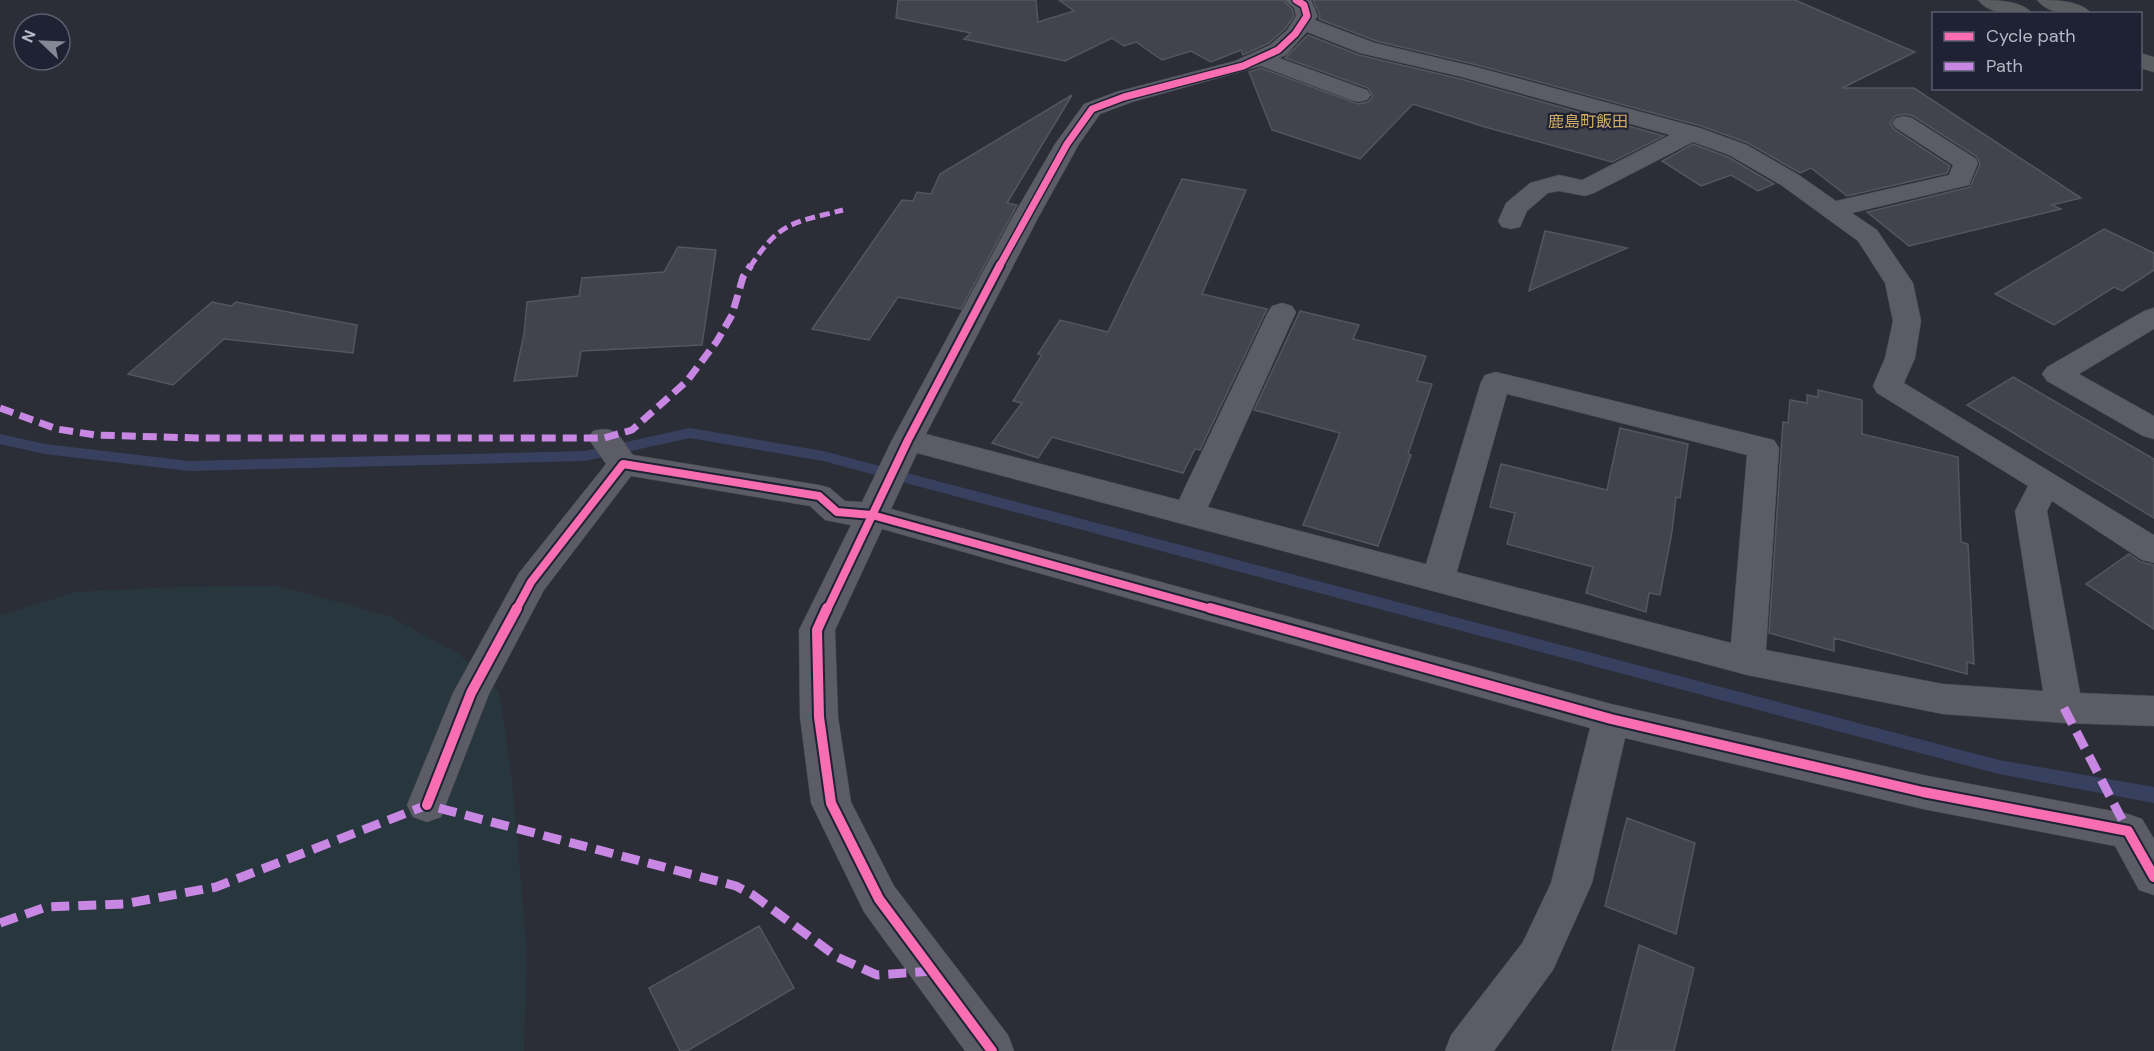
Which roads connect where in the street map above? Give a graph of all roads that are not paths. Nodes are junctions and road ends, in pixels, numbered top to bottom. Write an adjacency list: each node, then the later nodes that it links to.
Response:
1 (1989, 0): 4 (highway)
2 (2048, 0): 5 (highway)
3 (1299, 12): 6 (street); 9 (street)
4 (2019, 12)
5 (2077, 12)
6 (1259, 58): 7 (street); 15 (street)
7 (1359, 95)
8 (1904, 123): 10 (street)
9 (1691, 133): 10 (street); 11 (street)
10 (1831, 210): 16 (street)
11 (1511, 221)
12 (1282, 312): 17 (street)
13 (2154, 317): 14 (street)
14 (2154, 429)
15 (908, 440): 17 (street); 18 (street)
16 (2046, 482): 19 (street); 22 (street)
17 (1188, 514): 20 (street)
18 (872, 515): 24 (street); 25 (street); 27 (street)
19 (2154, 551)
20 (1438, 579): 21 (street); 21 (street)
21 (1747, 661): 22 (street)
22 (2064, 708): 23 (street)
23 (2154, 711)
24 (1611, 719): 26 (street); 28 (street)
25 (427, 805)
26 (2154, 877)
27 (992, 1051)
28 (1467, 1051)

